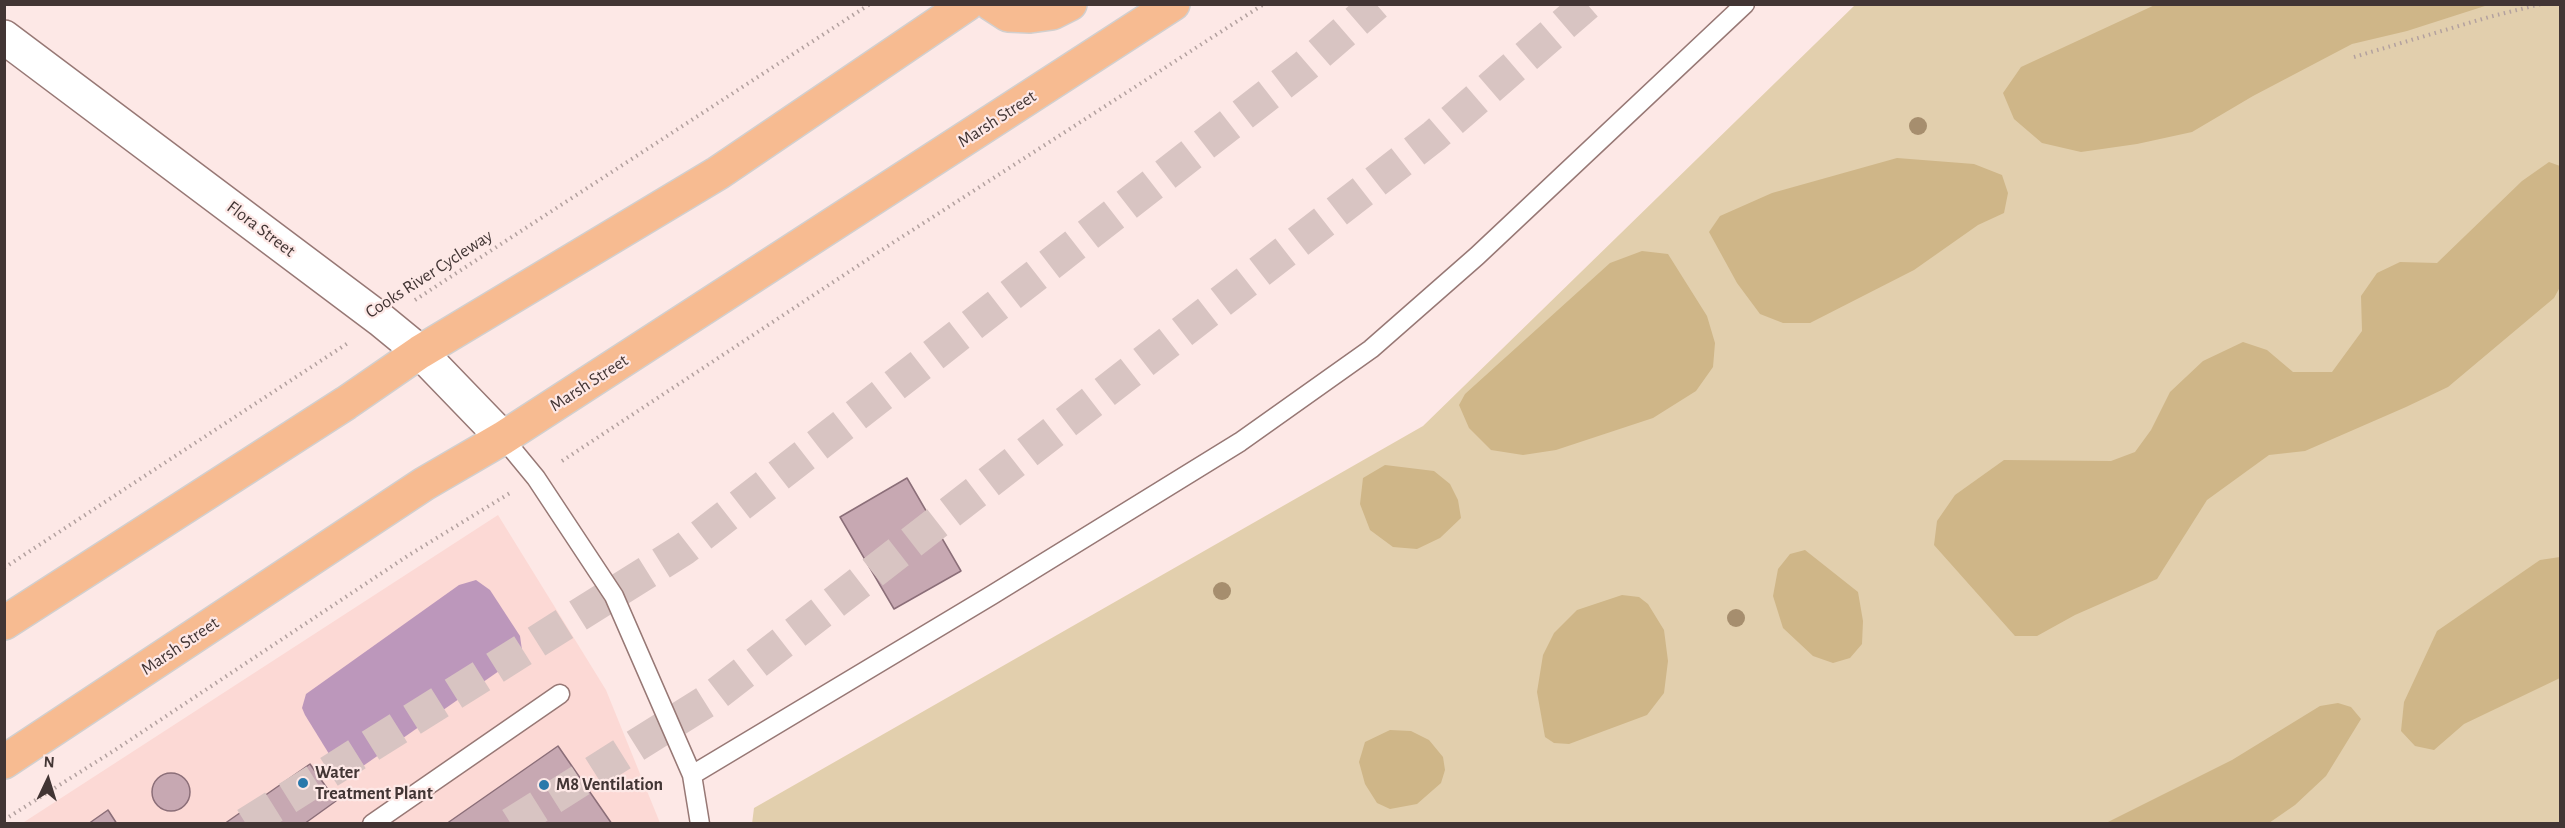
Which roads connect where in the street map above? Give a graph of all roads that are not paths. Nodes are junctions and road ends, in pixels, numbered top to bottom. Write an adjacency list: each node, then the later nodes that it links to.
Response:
1 (967, 4): 7 (main road)
2 (991, 4): 3 (main road)
3 (1070, 4)
4 (1173, 4): 8 (main road, Marsh Street)
5 (1745, 4): 12 (lane)
6 (4, 37): 7 (main road, Flora Street)
7 (420, 352): 8 (main road, Flora Street); 9 (main road)
8 (503, 438): 11 (main road, Marsh Street); 12 (lane)
9 (4, 623)
10 (560, 694): 13 (lane)
11 (4, 762)
12 (692, 775): 14 (lane)
13 (372, 824)
14 (700, 824)

